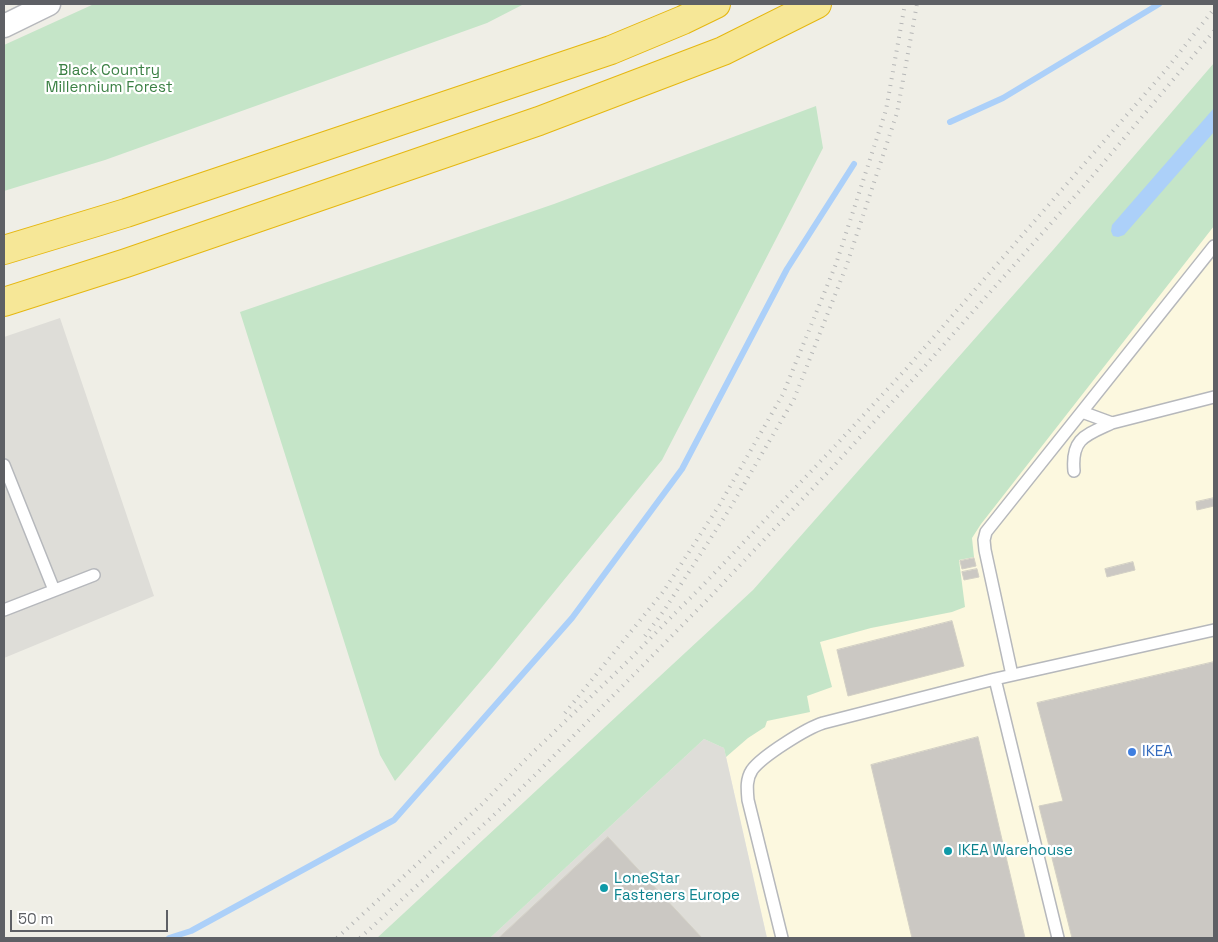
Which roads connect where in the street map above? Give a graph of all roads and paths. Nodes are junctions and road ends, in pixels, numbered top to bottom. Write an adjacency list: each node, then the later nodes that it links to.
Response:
1 (49, 4): 4 (street)
2 (716, 4): 6 (highway)
3 (817, 4): 7 (highway)
4 (4, 26)
5 (1214, 246): 9 (lane)
6 (4, 250)
7 (4, 302)
8 (1214, 397): 10 (lane)
9 (1082, 412): 10 (lane); 17 (lane)
10 (1112, 423): 12 (lane)
11 (4, 465): 14 (lane)
12 (1074, 471)
13 (94, 575): 14 (lane)
14 (54, 590): 15 (lane)
15 (4, 610)
16 (1214, 630): 17 (lane)
17 (1012, 675): 18 (lane)
18 (995, 679): 19 (lane); 20 (lane)
19 (782, 938)
20 (1058, 938)

